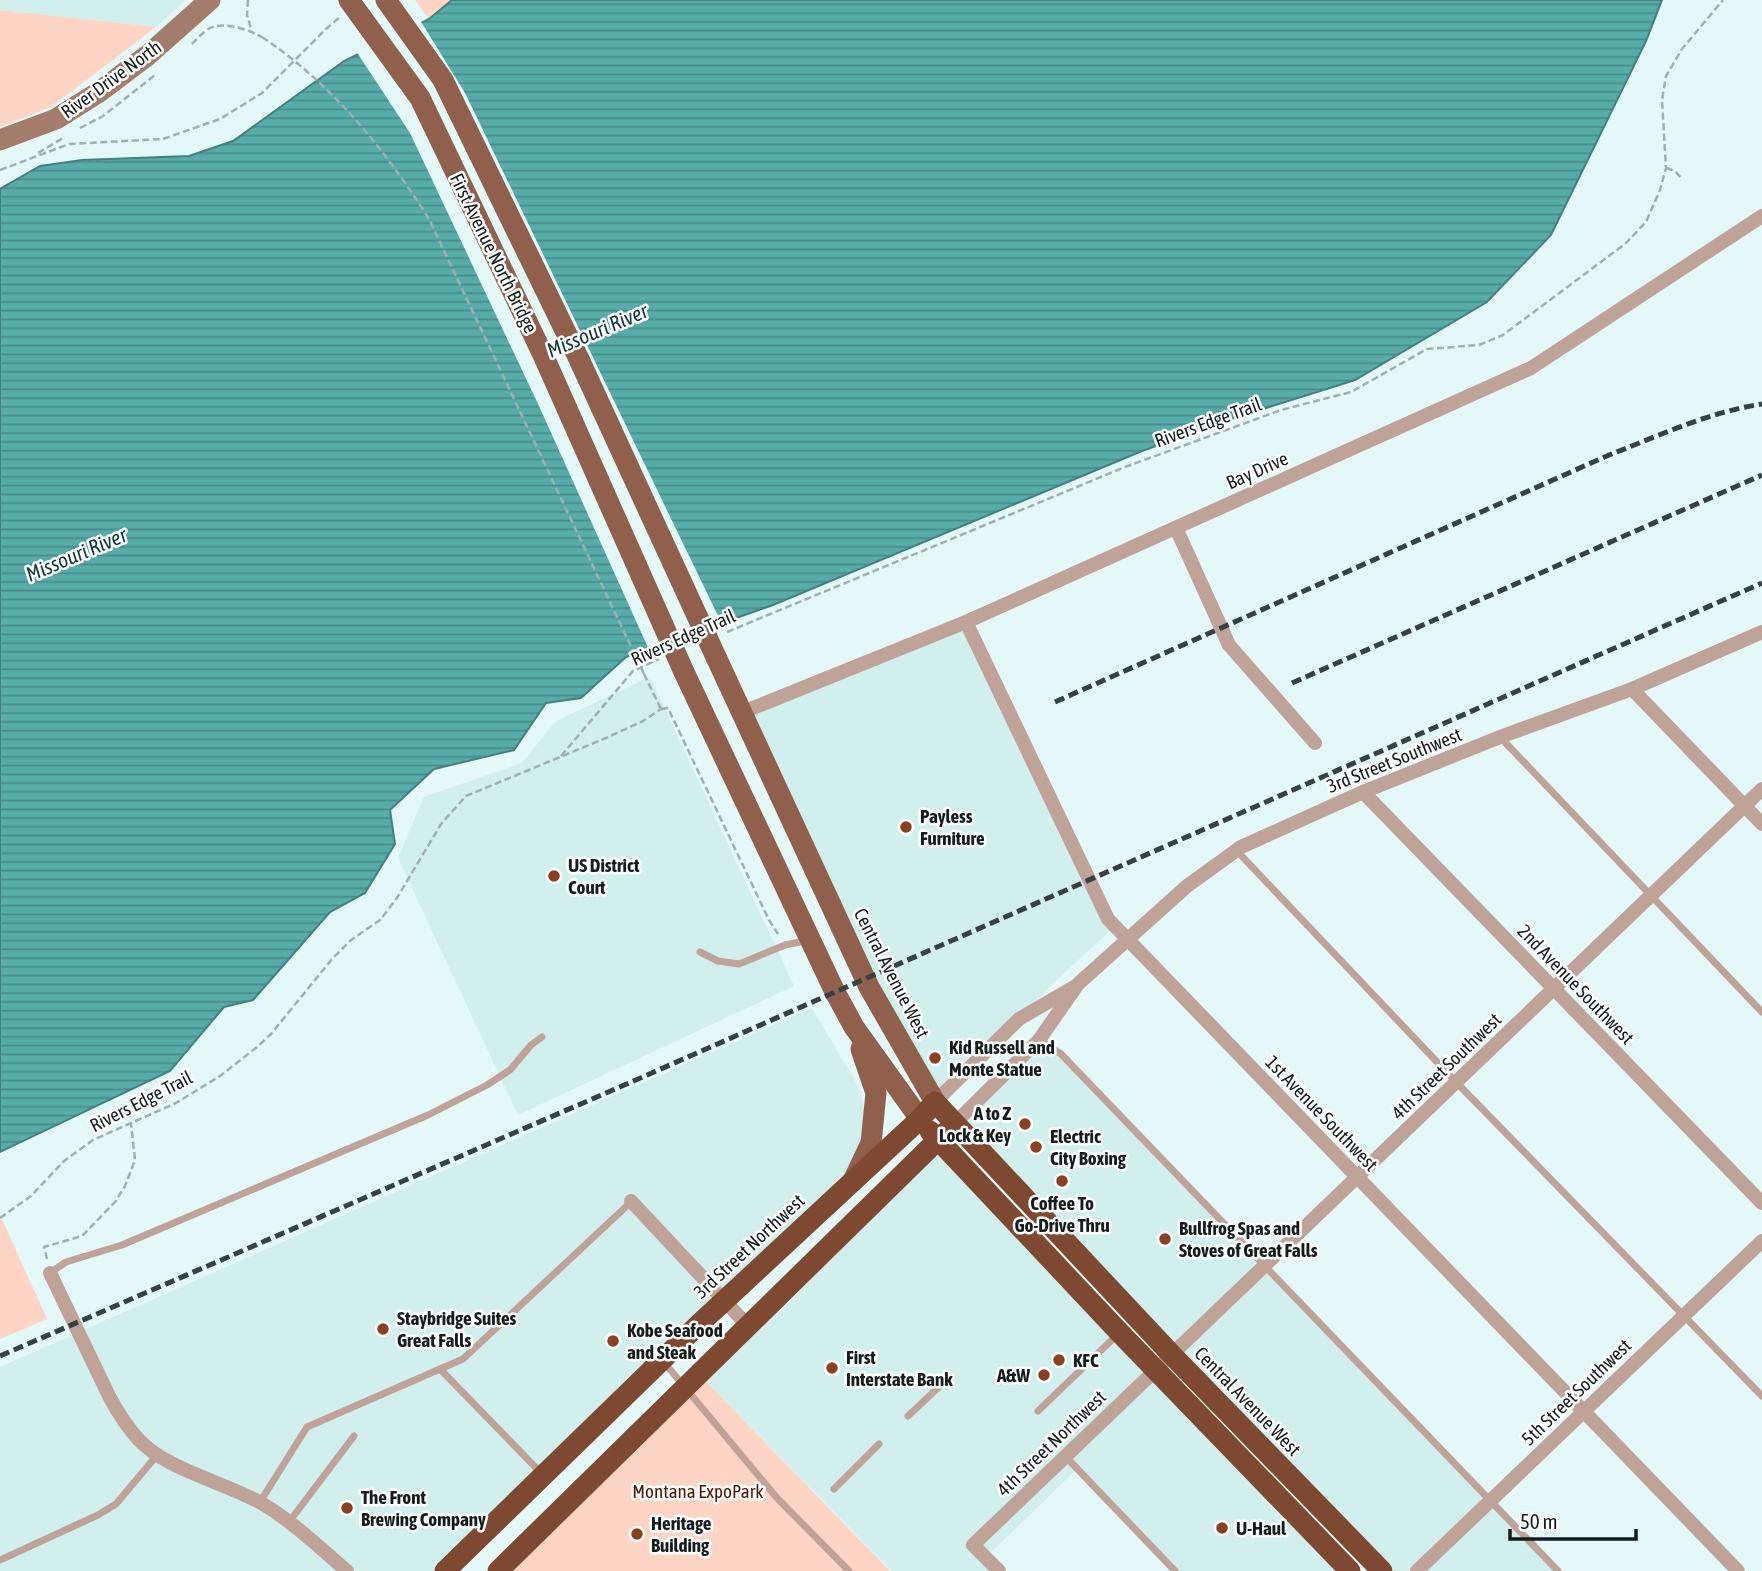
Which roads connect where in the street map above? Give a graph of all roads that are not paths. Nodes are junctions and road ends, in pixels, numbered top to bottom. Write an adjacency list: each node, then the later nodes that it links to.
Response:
1 (386, 0): 9 (main road, First Avenue North Bridge, bridge)
2 (201, 3): 4 (main road, River Drive North)
3 (347, 7): 21 (main road, First Avenue North Bridge, bridge)
4 (0, 140)
5 (1762, 216): 6 (street, Bay Drive)
6 (1176, 528): 7 (street, Bay Drive); 13 (street)
7 (966, 622): 11 (street, Bay Drive); 20 (street, 1st Avenue Southwest)
8 (1762, 632): 10 (street, 3rd Street Southwest)
9 (716, 657): 11 (main road, Central Avenue West)
10 (1632, 689): 12 (street, 3rd Street Southwest); 16 (street)
11 (743, 712): 30 (main road, Central Avenue West)
12 (1500, 737): 15 (street, 3rd Street Southwest); 19 (lane)
13 (1315, 744)
14 (1762, 789): 16 (street, 4th Street Southwest)
15 (1363, 792): 18 (street, 3rd Street Southwest); 24 (street, 2nd Avenue Southwest)
16 (1744, 806): 17 (street); 19 (street, 4th Street Southwest)
17 (1762, 824)
18 (1236, 850): 20 (street, 3rd Street Southwest); 29 (lane)
19 (1651, 895): 24 (street, 4th Street Southwest); 25 (lane)
20 (1127, 939): 23 (street, 3rd Street Southwest); 34 (street, 1st Avenue Southwest)
21 (810, 940): 22 (lane); 26 (main road)
22 (700, 951)
23 (1078, 984): 28 (street, 3rd Street Southwest); 30 (street, 3rd Street Southwest)
24 (1554, 988): 29 (street, 4th Street Southwest); 37 (street, 2nd Avenue Southwest)
25 (1762, 1012)
26 (854, 1027): 31 (main road); 35 (main road)
27 (542, 1037): 40 (lane)
28 (1039, 1040): 32 (street, 3rd Street Southwest); 39 (lane)
29 (1456, 1082): 34 (street, 4th Street Southwest); 42 (lane)
30 (935, 1102): 31 (highway, 3rd Street Northwest); 32 (highway, Central Avenue West)
31 (920, 1119): 33 (highway); 35 (highway, 3rd Street Northwest)
32 (954, 1124): 33 (highway); 45 (highway, Central Avenue West)
33 (939, 1142): 43 (highway); 44 (highway)
34 (1357, 1177): 39 (street, 4th Street Southwest); 53 (street, 1st Avenue Southwest)
35 (854, 1180): 41 (highway, 3rd Street Northwest)
36 (631, 1201): 41 (street); 47 (lane)
37 (1762, 1203)
38 (1762, 1241): 42 (street, 5th Street Southwest)
39 (1264, 1266): 45 (street, 4th Street Southwest); 62 (lane)
40 (50, 1273): 57 (street)
41 (724, 1301): 43 (street); 46 (highway, 3rd Street Northwest)
42 (1684, 1315): 51 (lane); 53 (street, 5th Street Southwest)
43 (749, 1327): 50 (highway)
44 (1120, 1333): 48 (highway); 52 (lane)
45 (1171, 1355): 48 (street, 4th Street Southwest); 72 (highway, Central Avenue West)
46 (662, 1360): 50 (lane); 59 (highway, 3rd Street Northwest)
47 (440, 1369): 59 (lane); 61 (lane)
48 (1156, 1370): 58 (street, 4th Street Northwest); 71 (highway)
49 (942, 1384): 54 (lane)
50 (686, 1389): 67 (highway); 68 (lane)
51 (1762, 1396)
52 (1038, 1411)
53 (1584, 1412): 62 (street, 5th Street Southwest); 75 (street, 1st Avenue Southwest)
54 (908, 1416)
55 (354, 1436): 63 (lane)
56 (879, 1444): 60 (lane)
57 (158, 1454): 61 (street); 64 (lane)
58 (1065, 1456): 69 (street, 4th Street Northwest); 70 (lane)
59 (543, 1475): 66 (highway, 3rd Street Northwest)
60 (834, 1489)
61 (260, 1502): 63 (street)
62 (1490, 1502): 73 (street, 5th Street Southwest); 74 (lane)
63 (288, 1522): 65 (street)
64 (0, 1560)
65 (347, 1571)
66 (445, 1571)
67 (498, 1571)
68 (849, 1571)
69 (999, 1571)
70 (1175, 1571)
71 (1350, 1571)
72 (1382, 1571)
73 (1417, 1571)
74 (1558, 1571)
75 (1738, 1571)

